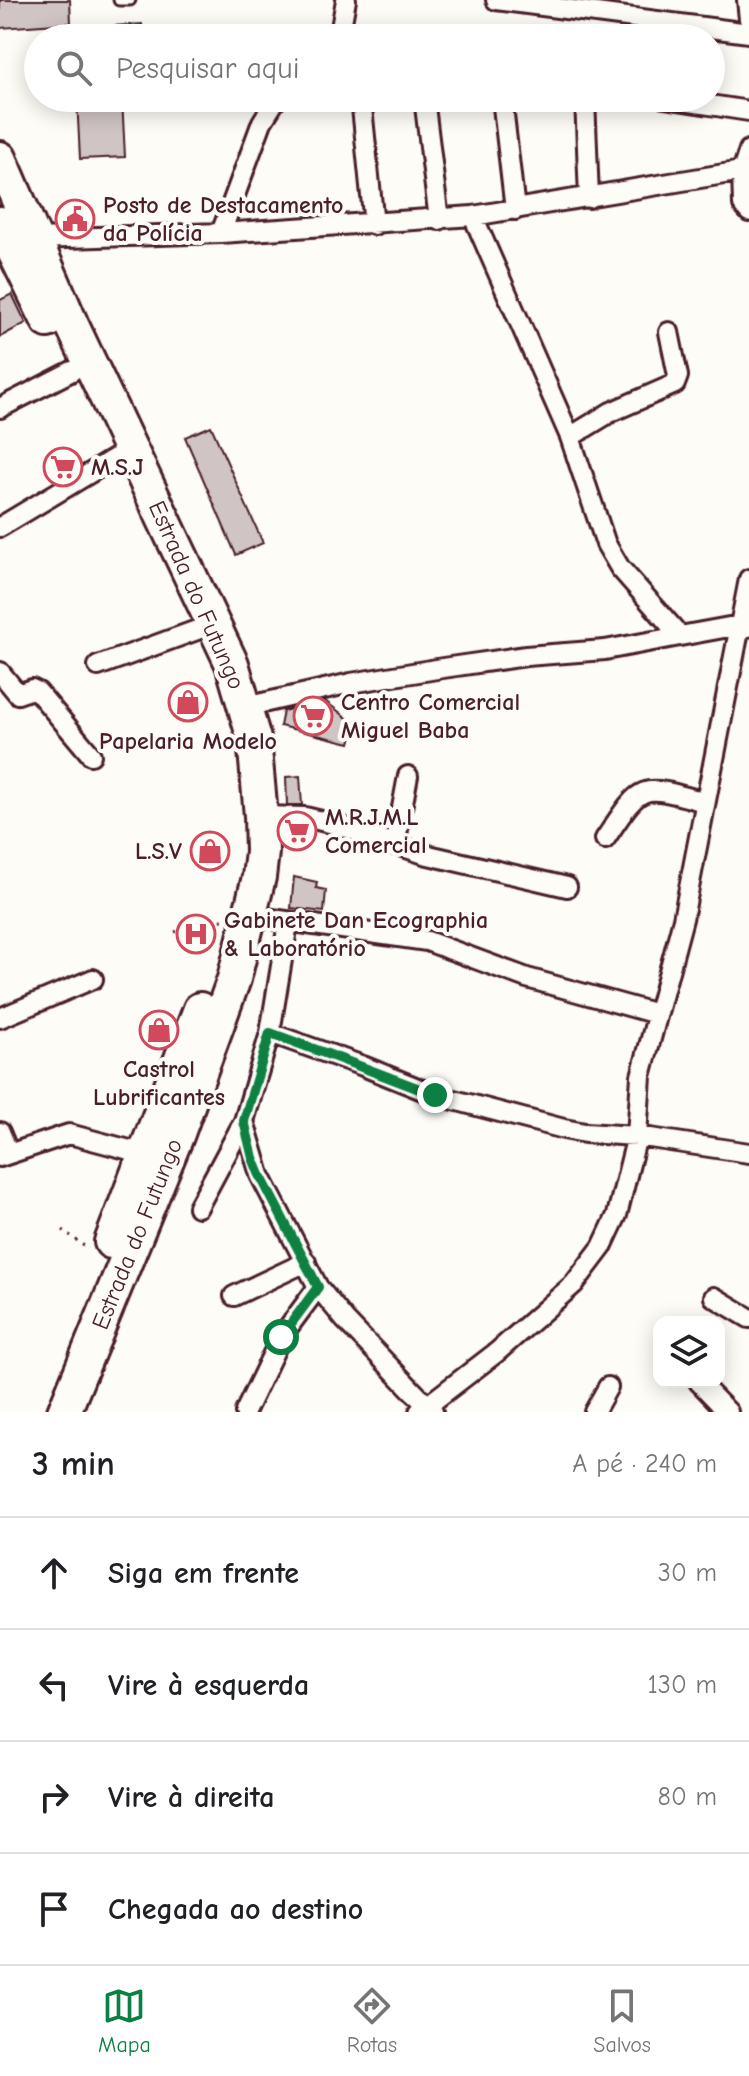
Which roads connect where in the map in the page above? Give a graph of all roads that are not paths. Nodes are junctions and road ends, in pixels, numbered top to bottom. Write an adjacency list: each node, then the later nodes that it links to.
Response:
1 (119, 0): 2 (lane)
2 (130, 0)
3 (346, 0): 7 (street)
4 (496, 0): 8 (street)
5 (747, 0): 6 (street)
6 (749, 19)
7 (342, 24)
8 (680, 24)
9 (725, 30): 10 (street)
10 (749, 33)
11 (725, 107): 12 (street)
12 (749, 111)
13 (268, 112): 28 (street)
14 (362, 112): 26 (street)
15 (426, 112): 25 (street)
16 (504, 112): 22 (street)
17 (586, 112): 21 (street)
18 (749, 150): 20 (street)
19 (0, 158): 27 (highway, Estrada do Futungo)
20 (742, 171): 21 (street); 23 (street)
21 (589, 198): 22 (street)
22 (515, 210): 24 (street)
23 (749, 212)
24 (473, 216): 25 (street); 32 (street)
25 (439, 220): 26 (street)
26 (374, 225): 28 (street)
27 (10, 233): 28 (street); 30 (highway, Estrada do Futungo); 41 (highway, Estrada do Futungo)
28 (221, 233)
29 (669, 332): 32 (street)
30 (72, 371): 31 (street); 33 (highway, Estrada do Futungo)
31 (0, 408)
32 (570, 437): 38 (street)
33 (115, 458): 34 (street); 37 (highway, Estrada do Futungo)
34 (0, 527)
35 (749, 579): 36 (street)
36 (744, 626): 38 (street); 44 (street)
37 (197, 630): 39 (street); 49 (highway, Estrada do Futungo)
38 (680, 636): 41 (street)
39 (98, 666)
40 (0, 672): 42 (street)
41 (245, 707): 45 (highway, Estrada do Futungo)
42 (91, 755)
43 (408, 776): 47 (street)
44 (705, 802): 46 (street); 52 (street)
45 (261, 816): 47 (street); 49 (highway, Estrada do Futungo)
46 (605, 839)
47 (395, 845): 48 (street)
48 (567, 887)
49 (240, 918): 50 (street); 59 (highway, Estrada do Futungo); 71 (highway, Estrada do Futungo)
50 (288, 923): 52 (street); 54 (street)
51 (93, 979): 53 (street)
52 (657, 1014): 57 (street)
53 (0, 1018)
54 (270, 1033): 55 (street); 57 (street)
55 (244, 1121): 61 (street); 62 (street)
56 (0, 1132): 60 (street)
57 (637, 1136): 58 (street); 69 (street)
58 (749, 1153)
59 (145, 1154): 60 (street); 70 (highway, Estrada do Futungo)
60 (5, 1156)
61 (198, 1207)
62 (306, 1262): 63 (street); 64 (street)
63 (318, 1287): 69 (street); 72 (street)
64 (234, 1296)
65 (714, 1297): 66 (street)
66 (749, 1318)
67 (608, 1387): 73 (street)
68 (705, 1388): 74 (street)
69 (426, 1410)
70 (42, 1412)
71 (64, 1412)
72 (245, 1412)
73 (594, 1412)
74 (728, 1412)

